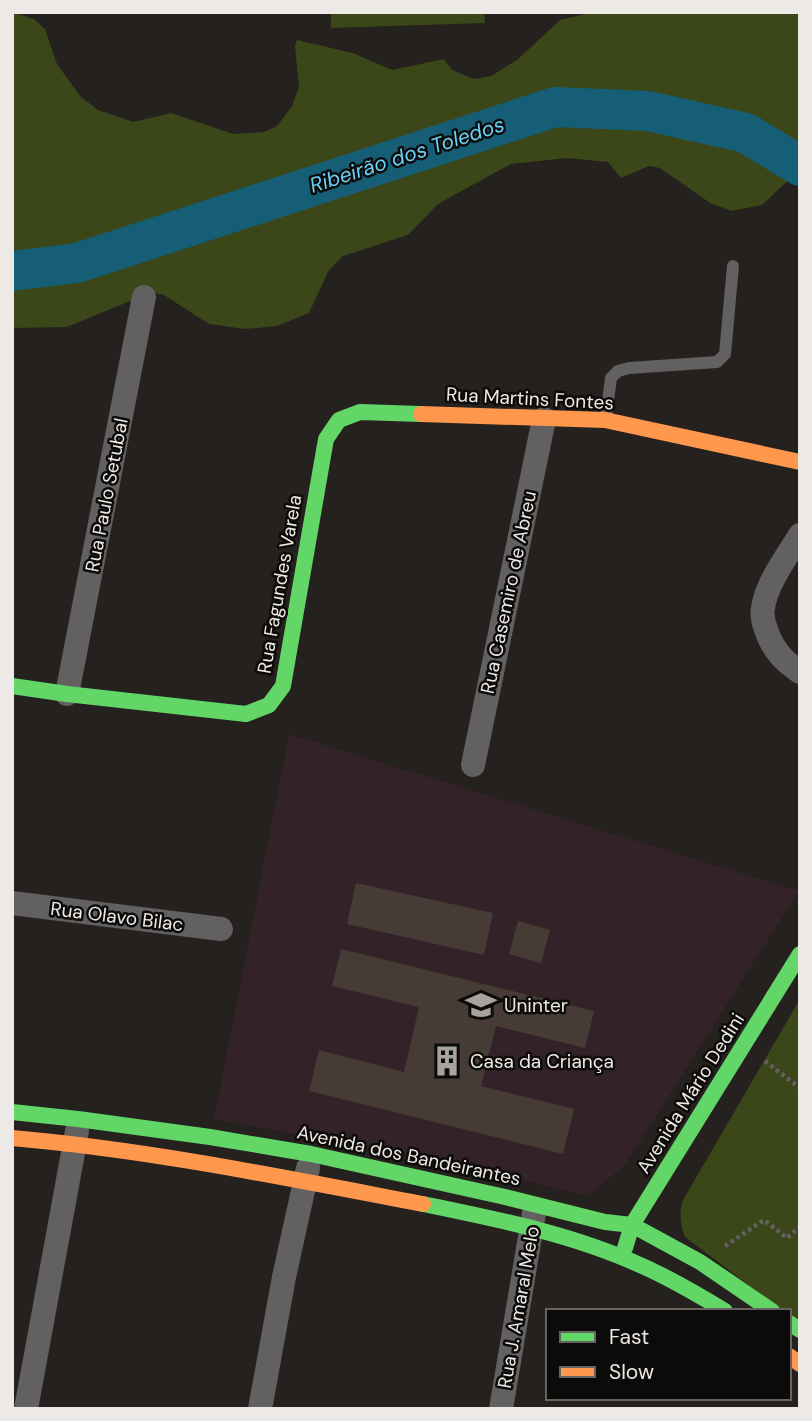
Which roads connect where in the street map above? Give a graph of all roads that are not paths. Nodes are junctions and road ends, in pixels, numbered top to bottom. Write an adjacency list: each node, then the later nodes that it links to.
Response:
1 (733, 266): 5 (lane)
2 (144, 297): 10 (street, Rua Paulo Setubal)
3 (544, 419): 4 (main road, Rua Martins Fontes); 5 (main road, Rua Martins Fontes); 11 (street, Rua Casemiro de Abreu)
4 (339, 420): 10 (main road, Rua Fagundes Varela)
5 (605, 420): 6 (main road, Rua Martins Fontes)
6 (800, 462)
7 (800, 535): 8 (street)
8 (800, 672)
9 (12, 687): 10 (main road, Rua Fagundes Varela)
10 (67, 694)
11 (472, 765)
12 (12, 903): 13 (street, Rua Olavo Bilac)
13 (221, 929)
14 (800, 954): 22 (main road, Avenida Mário Dedini)
15 (12, 1112): 16 (main road, Avenida dos Bandeirantes)
16 (78, 1119): 18 (street); 19 (main road, Avenida dos Bandeirantes)
17 (12, 1138): 18 (main road, Avenida dos Bandeirantes)
18 (75, 1144): 20 (main road, Avenida dos Bandeirantes); 26 (street)
19 (311, 1154): 20 (street); 21 (main road, Avenida dos Bandeirantes)
20 (305, 1182): 21 (main road, Avenida dos Bandeirantes); 27 (street)
21 (533, 1217): 22 (main road, Avenida dos Bandeirantes); 22 (main road); 23 (main road, Avenida dos Bandeirantes); 28 (street, Rua J. Amaral Melo)
22 (632, 1225): 23 (main road, Avenida Mário Dedini); 25 (main road, Avenida dos Bandeirantes)
23 (623, 1257): 24 (main road, Avenida dos Bandeirantes)
24 (722, 1309)
25 (769, 1309)
26 (26, 1409)
27 (260, 1409)
28 (501, 1409)

